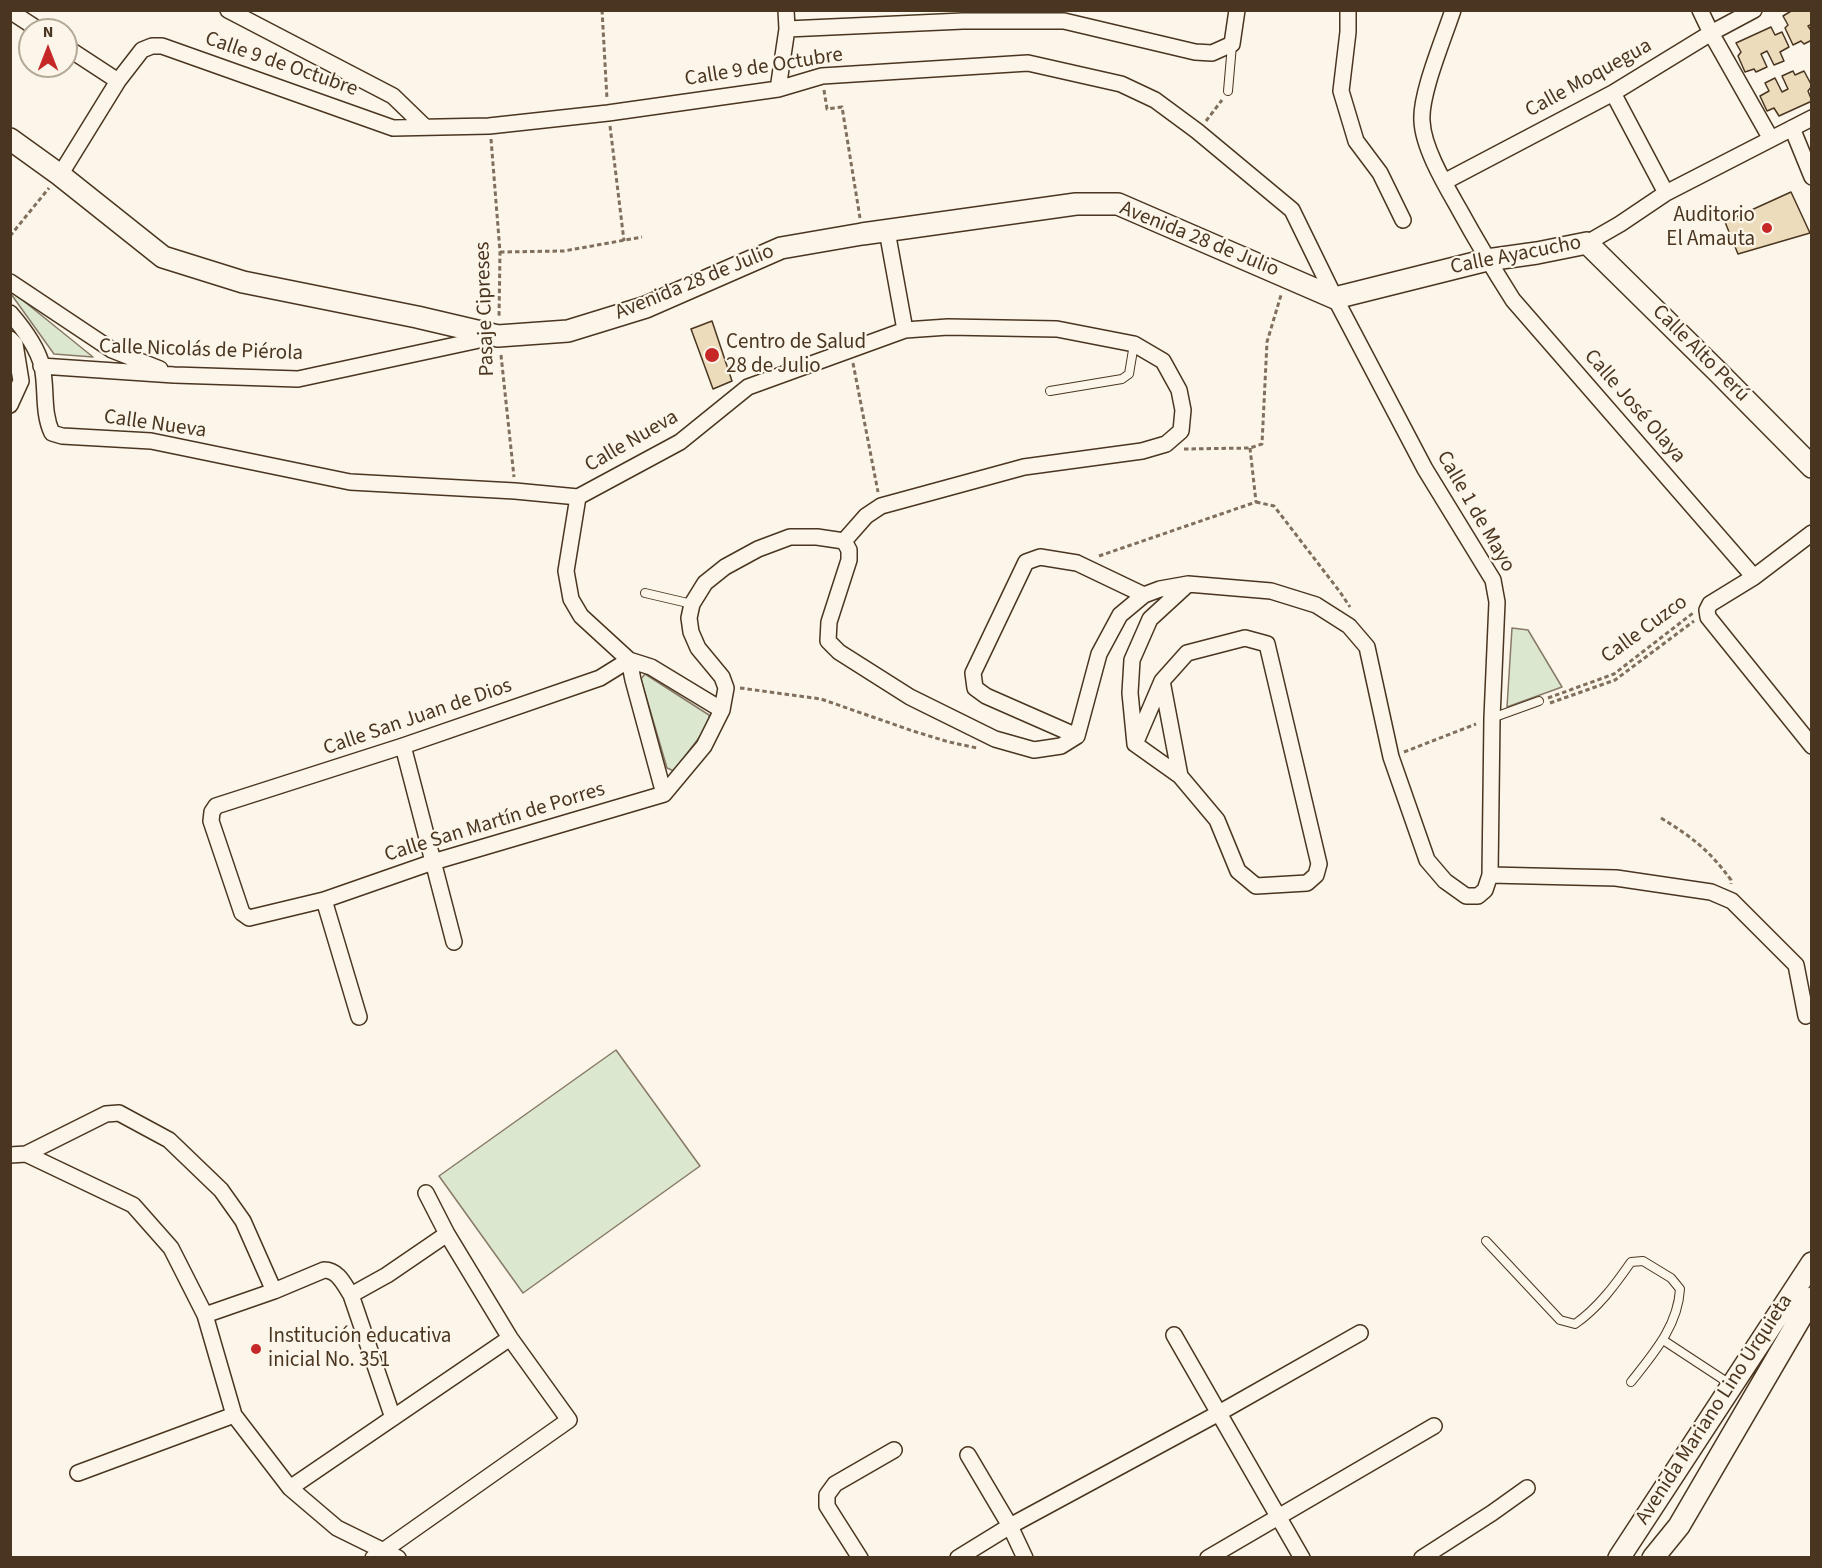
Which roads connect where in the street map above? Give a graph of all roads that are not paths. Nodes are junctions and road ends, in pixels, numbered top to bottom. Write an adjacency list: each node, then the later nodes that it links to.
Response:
1 (228, 10): 17 (street)
2 (786, 10): 8 (street)
3 (1237, 10): 10 (street)
4 (1348, 10): 25 (street)
5 (1453, 10): 23 (street)
6 (1700, 10): 9 (street)
7 (1754, 10): 9 (street, Calle Moquegua)
8 (787, 29): 10 (street); 13 (street)
9 (1711, 33): 15 (street, Calle Moquegua); 20 (street)
10 (1232, 44): 14 (lane)
11 (78, 55): 12 (street)
12 (118, 81): 17 (street, Calle 9 de Octubre); 21 (street)
13 (778, 89): 17 (street, Calle 9 de Octubre); 30 (street, Calle 9 de Octubre)
14 (1228, 92)
15 (1613, 93): 23 (street, Calle Moquegua); 24 (street)
16 (1812, 118): 18 (street, Calle Ayacucho)
17 (424, 126)
18 (1792, 128): 20 (street, Calle Ayacucho); 22 (street)
19 (10, 139): 21 (street, Avenida 28 de Julio)
20 (1771, 139): 24 (street, Calle Ayacucho)
21 (60, 175): 33 (street, Avenida 28 de Julio)
22 (1812, 177)
23 (1444, 182): 28 (street)
24 (1666, 193): 27 (street, Calle Ayacucho)
25 (1403, 220)
26 (887, 231): 30 (street, Avenida 28 de Julio); 32 (street); 33 (street, Avenida 28 de Julio)
27 (1587, 243): 28 (street, Calle Ayacucho); 40 (street, Calle Alto Perú)
28 (1487, 260): 30 (street, Calle Ayacucho); 44 (street, Calle José Olaya)
29 (10, 282): 37 (street)
30 (1335, 298): 53 (street, Calle 1 de Mayo)
31 (10, 313): 36 (street)
32 (905, 330): 35 (street, Calle Nueva); 41 (street, Calle Nueva)
33 (498, 336): 37 (street, Calle Nicolás de Piérola)
34 (10, 339): 39 (street)
35 (1134, 344): 38 (lane); 43 (street, Calle Nueva)
36 (41, 366): 37 (street, Calle Nicolás de Piérola); 41 (street, Calle Nueva)
37 (174, 375)
38 (1050, 391)
39 (10, 405)
40 (1812, 467)
41 (578, 497): 49 (street)
42 (1812, 533): 44 (street, Calle Cuzco)
43 (844, 541): 48 (street); 54 (street)
44 (1754, 577): 57 (street, Calle Cuzco)
45 (1188, 584): 47 (street); 55 (street); 61 (street)
46 (645, 593): 48 (lane)
47 (1144, 595): 54 (street); 54 (street)
48 (692, 604): 52 (street)
49 (629, 660): 52 (street); 56 (street, Calle San Juan de Dios); 59 (street)
50 (1162, 681): 55 (street); 58 (street); 58 (street)
51 (1539, 701): 53 (lane)
52 (722, 710): 59 (street)
53 (1492, 718): 61 (street, Calle 1 de Mayo)
54 (1077, 736)
55 (1135, 744): 58 (street)
56 (403, 746): 60 (street); 63 (street, Calle San Juan de Dios)
57 (1812, 746)
58 (1180, 776)
59 (664, 794): 60 (street, Calle San Martín de Porres)
60 (433, 862): 62 (street, Calle San Martín de Porres); 64 (street)
61 (1490, 875): 65 (street)
62 (324, 900): 63 (street, Calle San Martín de Porres); 66 (street)
63 (242, 913)
64 (454, 942)
65 (1806, 1016)
66 (359, 1017)
67 (18, 1154): 72 (street); 75 (street)
68 (426, 1193): 69 (street)
69 (447, 1234): 73 (street); 78 (street)
70 (1486, 1242): 79 (lane)
71 (1812, 1263): 81 (street, Avenida Mariano Lino Urquieta)
72 (274, 1291): 73 (street); 75 (street)
73 (351, 1295): 84 (street)
74 (1812, 1298): 101 (street, Avenida Mariano Lino Urquieta)
75 (205, 1315): 83 (street)
76 (1360, 1333): 82 (street)
77 (1174, 1335): 82 (street)
78 (510, 1338): 84 (street); 93 (street)
79 (1663, 1340): 80 (lane); 81 (lane)
80 (1631, 1382)
81 (1731, 1385): 100 (street, Avenida Mariano Lino Urquieta)
82 (1219, 1413): 91 (street); 92 (street)
83 (234, 1415): 88 (street); 89 (street)
84 (393, 1418): 89 (street)
85 (1434, 1426): 91 (street)
86 (894, 1450): 94 (street)
87 (968, 1455): 92 (street)
88 (78, 1473)
89 (290, 1488): 93 (street)
90 (1527, 1488): 99 (street)
91 (1279, 1516): 97 (street); 98 (street)
92 (1010, 1526): 95 (street); 96 (street)
93 (385, 1555)
94 (860, 1557)
95 (958, 1557)
96 (1025, 1557)
97 (1208, 1557)
98 (1302, 1557)
99 (1422, 1557)
100 (1619, 1557)
101 (1653, 1557)

